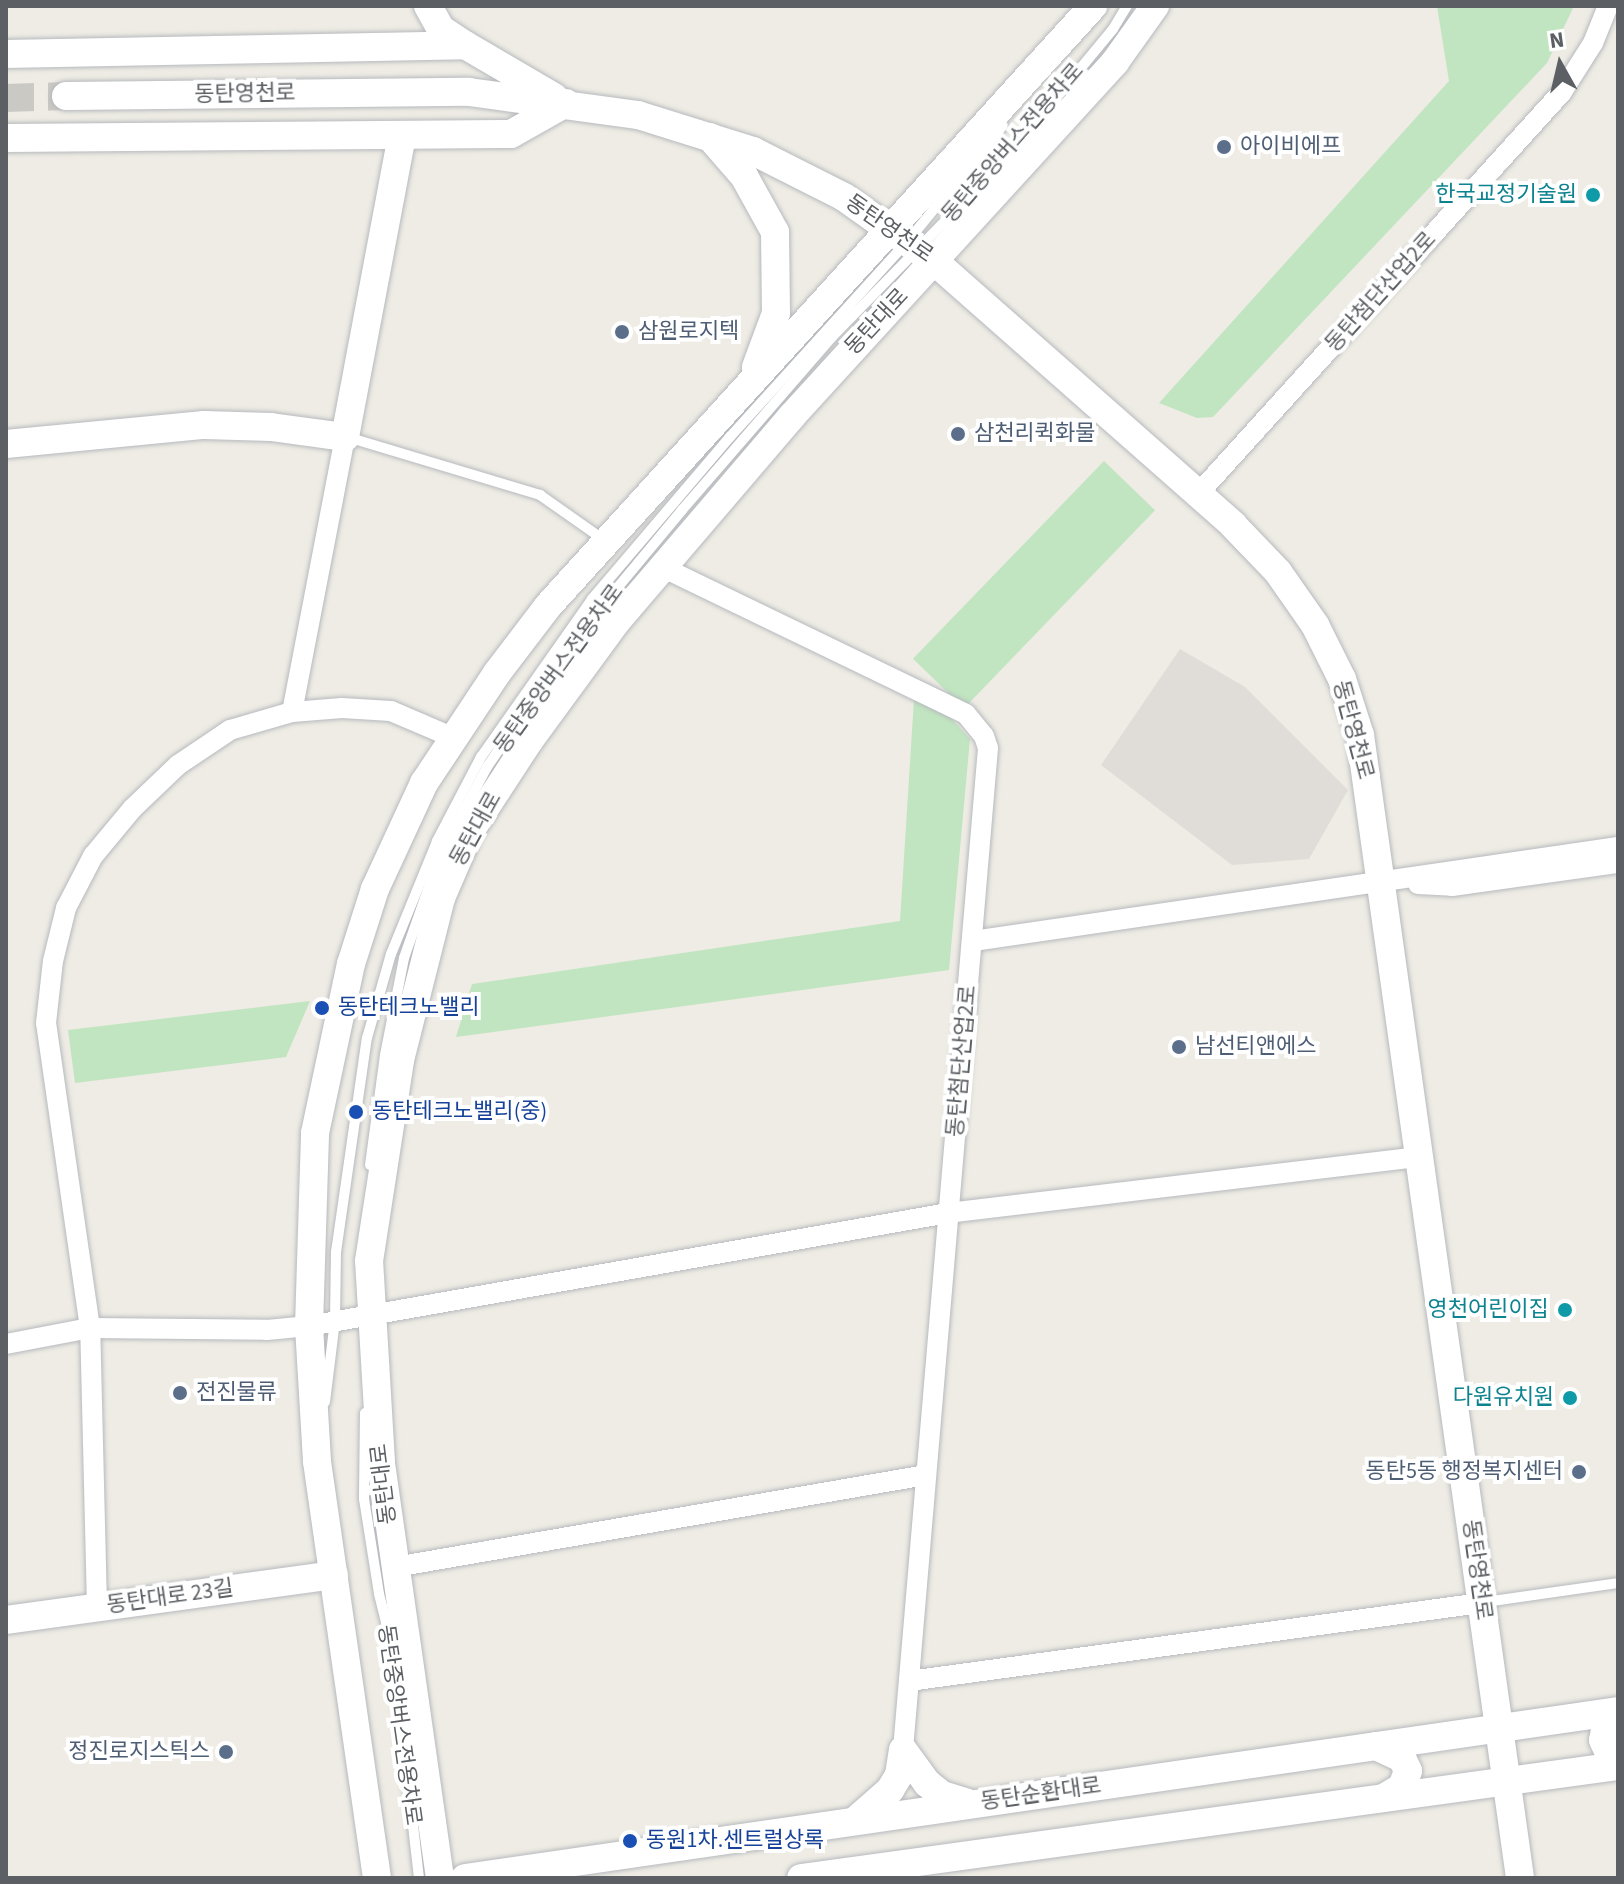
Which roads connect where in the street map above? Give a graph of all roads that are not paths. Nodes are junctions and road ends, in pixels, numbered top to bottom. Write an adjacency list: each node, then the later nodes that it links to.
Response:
1 (426, 6): 7 (street); 8 (street)
2 (1093, 6): 15 (street)
3 (1101, 6): 15 (lane)
4 (1127, 6): 15 (lane, 동탄중앙버스전용차로)
5 (1155, 6): 15 (street, 동탄대로)
6 (1608, 6): 19 (street, 동탄첨단산업2로)
7 (465, 45): 8 (street); 11 (street)
8 (390, 47): 9 (street)
9 (6, 54)
10 (66, 96): 11 (street, 동탄영천로)
11 (566, 103): 12 (street, 동탄영천로); 13 (street)
12 (706, 134): 15 (street, 동탄영천로); 16 (street)
13 (402, 136): 14 (street); 17 (street)
14 (6, 138)
15 (912, 245): 16 (street, 동탄대로); 19 (street, 동탄영천로); 21 (street, 동탄대로); 30 (lane, 동탄중앙버스전용차로); 31 (lane)
16 (751, 380): 20 (street, 동탄대로)
17 (345, 437): 18 (street); 20 (lane); 22 (street)
18 (6, 444)
19 (1198, 494): 26 (street, 동탄영천로)
20 (604, 540): 23 (street, 동탄대로)
21 (664, 568): 27 (street, 동탄첨단산업2로); 30 (street, 동탄대로)
22 (292, 712): 23 (street); 32 (street)
23 (454, 738): 31 (street, 동탄대로)
24 (1618, 847): 26 (street)
25 (1618, 863): 26 (street)
26 (1382, 882): 27 (street); 28 (street, 동탄영천로)
27 (973, 941): 29 (street, 동탄첨단산업2로)
28 (1420, 1157): 29 (street); 38 (street, 동탄영천로)
29 (948, 1213): 30 (street); 34 (street, 동탄첨단산업2로)
30 (366, 1315): 31 (street); 35 (street, 동탄대로); 53 (lane, 동탄중앙버스전용차로)
31 (322, 1323): 32 (street); 36 (street, 동탄대로)
32 (90, 1328): 33 (street); 39 (street)
33 (6, 1344)
34 (926, 1475): 35 (street); 41 (street, 동탄첨단산업2로)
35 (395, 1567): 54 (street, 동탄대로)
36 (334, 1575): 39 (street, 동탄대로 23길); 52 (street, 동탄대로)
37 (1618, 1583): 38 (lane)
38 (1481, 1603): 41 (street); 43 (street, 동탄영천로)
39 (97, 1607): 40 (street, 동탄대로 23길)
40 (6, 1620)
41 (909, 1681): 45 (street, 동탄첨단산업2로)
42 (1618, 1713): 43 (street, 동탄순환대로); 46 (street)
43 (1499, 1728): 44 (street, 동탄순환대로); 48 (street, 동탄영천로)
44 (1376, 1746): 49 (street); 50 (street, 동탄순환대로)
45 (903, 1750): 50 (street); 51 (street)
46 (1618, 1759)
47 (1618, 1766): 48 (street)
48 (1506, 1781): 49 (street); 57 (street, 동탄영천로)
49 (1384, 1798): 56 (street)
50 (970, 1804): 51 (street, 동탄순환대로)
51 (856, 1820): 55 (street, 동탄순환대로)
52 (377, 1878)
53 (419, 1878)
54 (440, 1878)
55 (465, 1878)
56 (801, 1878)
57 (1520, 1878)

